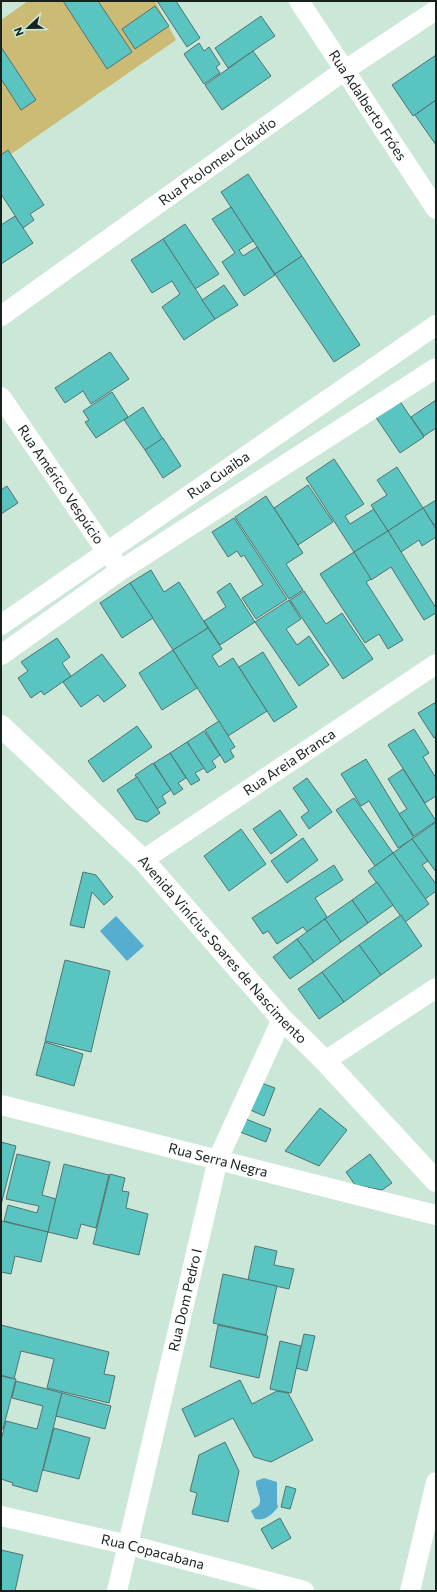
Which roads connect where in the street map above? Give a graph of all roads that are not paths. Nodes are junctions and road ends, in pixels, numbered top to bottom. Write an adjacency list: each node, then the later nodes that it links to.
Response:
1 (299, 1): 3 (street, Rua Adalberto Fróes)
2 (436, 10): 3 (street, Rua Ptolomeu Cláudio)
3 (345, 70): 4 (street, Rua Adalberto Fróes); 5 (street, Rua Ptolomeu Cláudio)
4 (436, 209)
5 (1, 316)
6 (436, 324): 9 (street, Rua Guaiba)
7 (436, 368): 10 (street, Rua Guaiba)
8 (1, 398): 9 (street, Rua Américo Vespúcio)
9 (107, 552): 10 (street, Rua Américo Vespúcio); 11 (street, Rua Guaiba)
10 (121, 570): 12 (street, Rua Guaiba)
11 (1, 625)
12 (1, 655)
13 (436, 664): 15 (street, Rua Areia Branca)
14 (1, 726): 15 (street, Avenida Vinícius Soares de Nascimento)
15 (143, 860): 17 (street, Avenida Vinícius Soares de Nascimento)
16 (436, 988): 18 (street)
17 (282, 1019): 18 (street, Avenida Vinícius Soares de Nascimento); 20 (street, Rua Dom Pedro I)
18 (325, 1061): 21 (street, Avenida Vinícius Soares de Nascimento)
19 (1, 1105): 20 (street, Rua Serra Negra)
20 (218, 1160): 22 (street, Rua Serra Negra); 25 (street, Rua Dom Pedro I)
21 (436, 1181)
22 (436, 1215)
23 (436, 1482): 28 (street)
24 (1, 1516): 25 (street, Rua Copacabana)
25 (129, 1545): 26 (street, Rua Dom Pedro I); 27 (street, Rua Copacabana)
26 (117, 1591)
27 (304, 1591)
28 (410, 1591)

